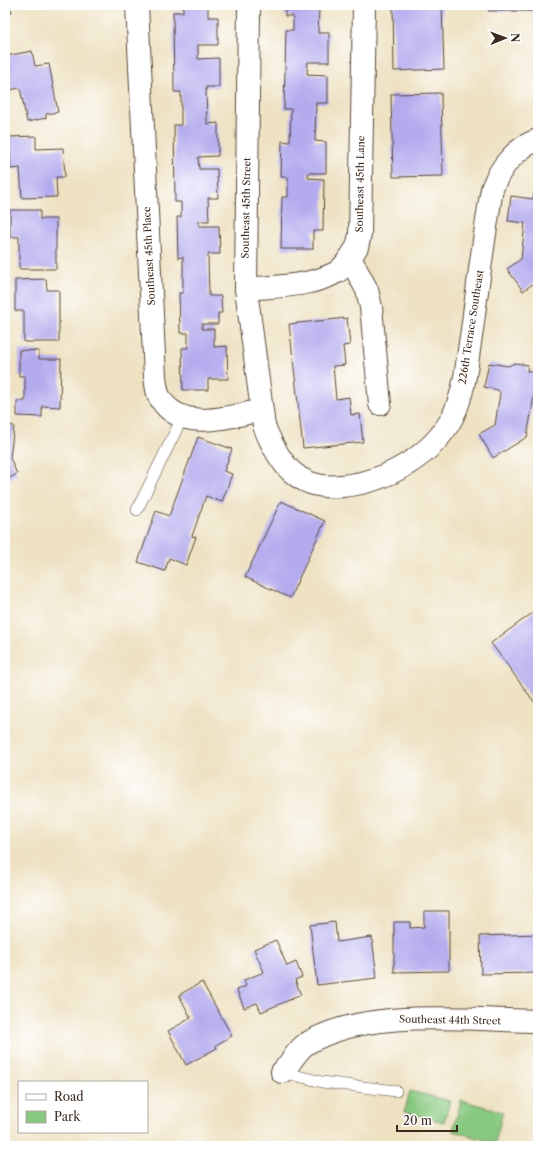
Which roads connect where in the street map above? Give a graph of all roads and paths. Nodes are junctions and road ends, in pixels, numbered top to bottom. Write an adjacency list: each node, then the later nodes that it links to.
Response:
1 (137, 5): 9 (street, Southeast 45th Place)
2 (249, 5): 6 (street, Southeast 45th Street)
3 (364, 5): 5 (street, Southeast 45th Lane)
4 (538, 140): 8 (street, 226th Terrace Southeast)
5 (350, 258): 6 (street, Southeast 45th Lane); 7 (street)
6 (246, 289): 8 (street, Southeast 45th Street)
7 (380, 404)
8 (261, 410): 9 (street, Southeast 45th Place)
9 (183, 416): 10 (lane)
10 (137, 510)
11 (538, 1021): 12 (street, Southeast 44th Street)
12 (282, 1072): 13 (lane)
13 (396, 1091)

